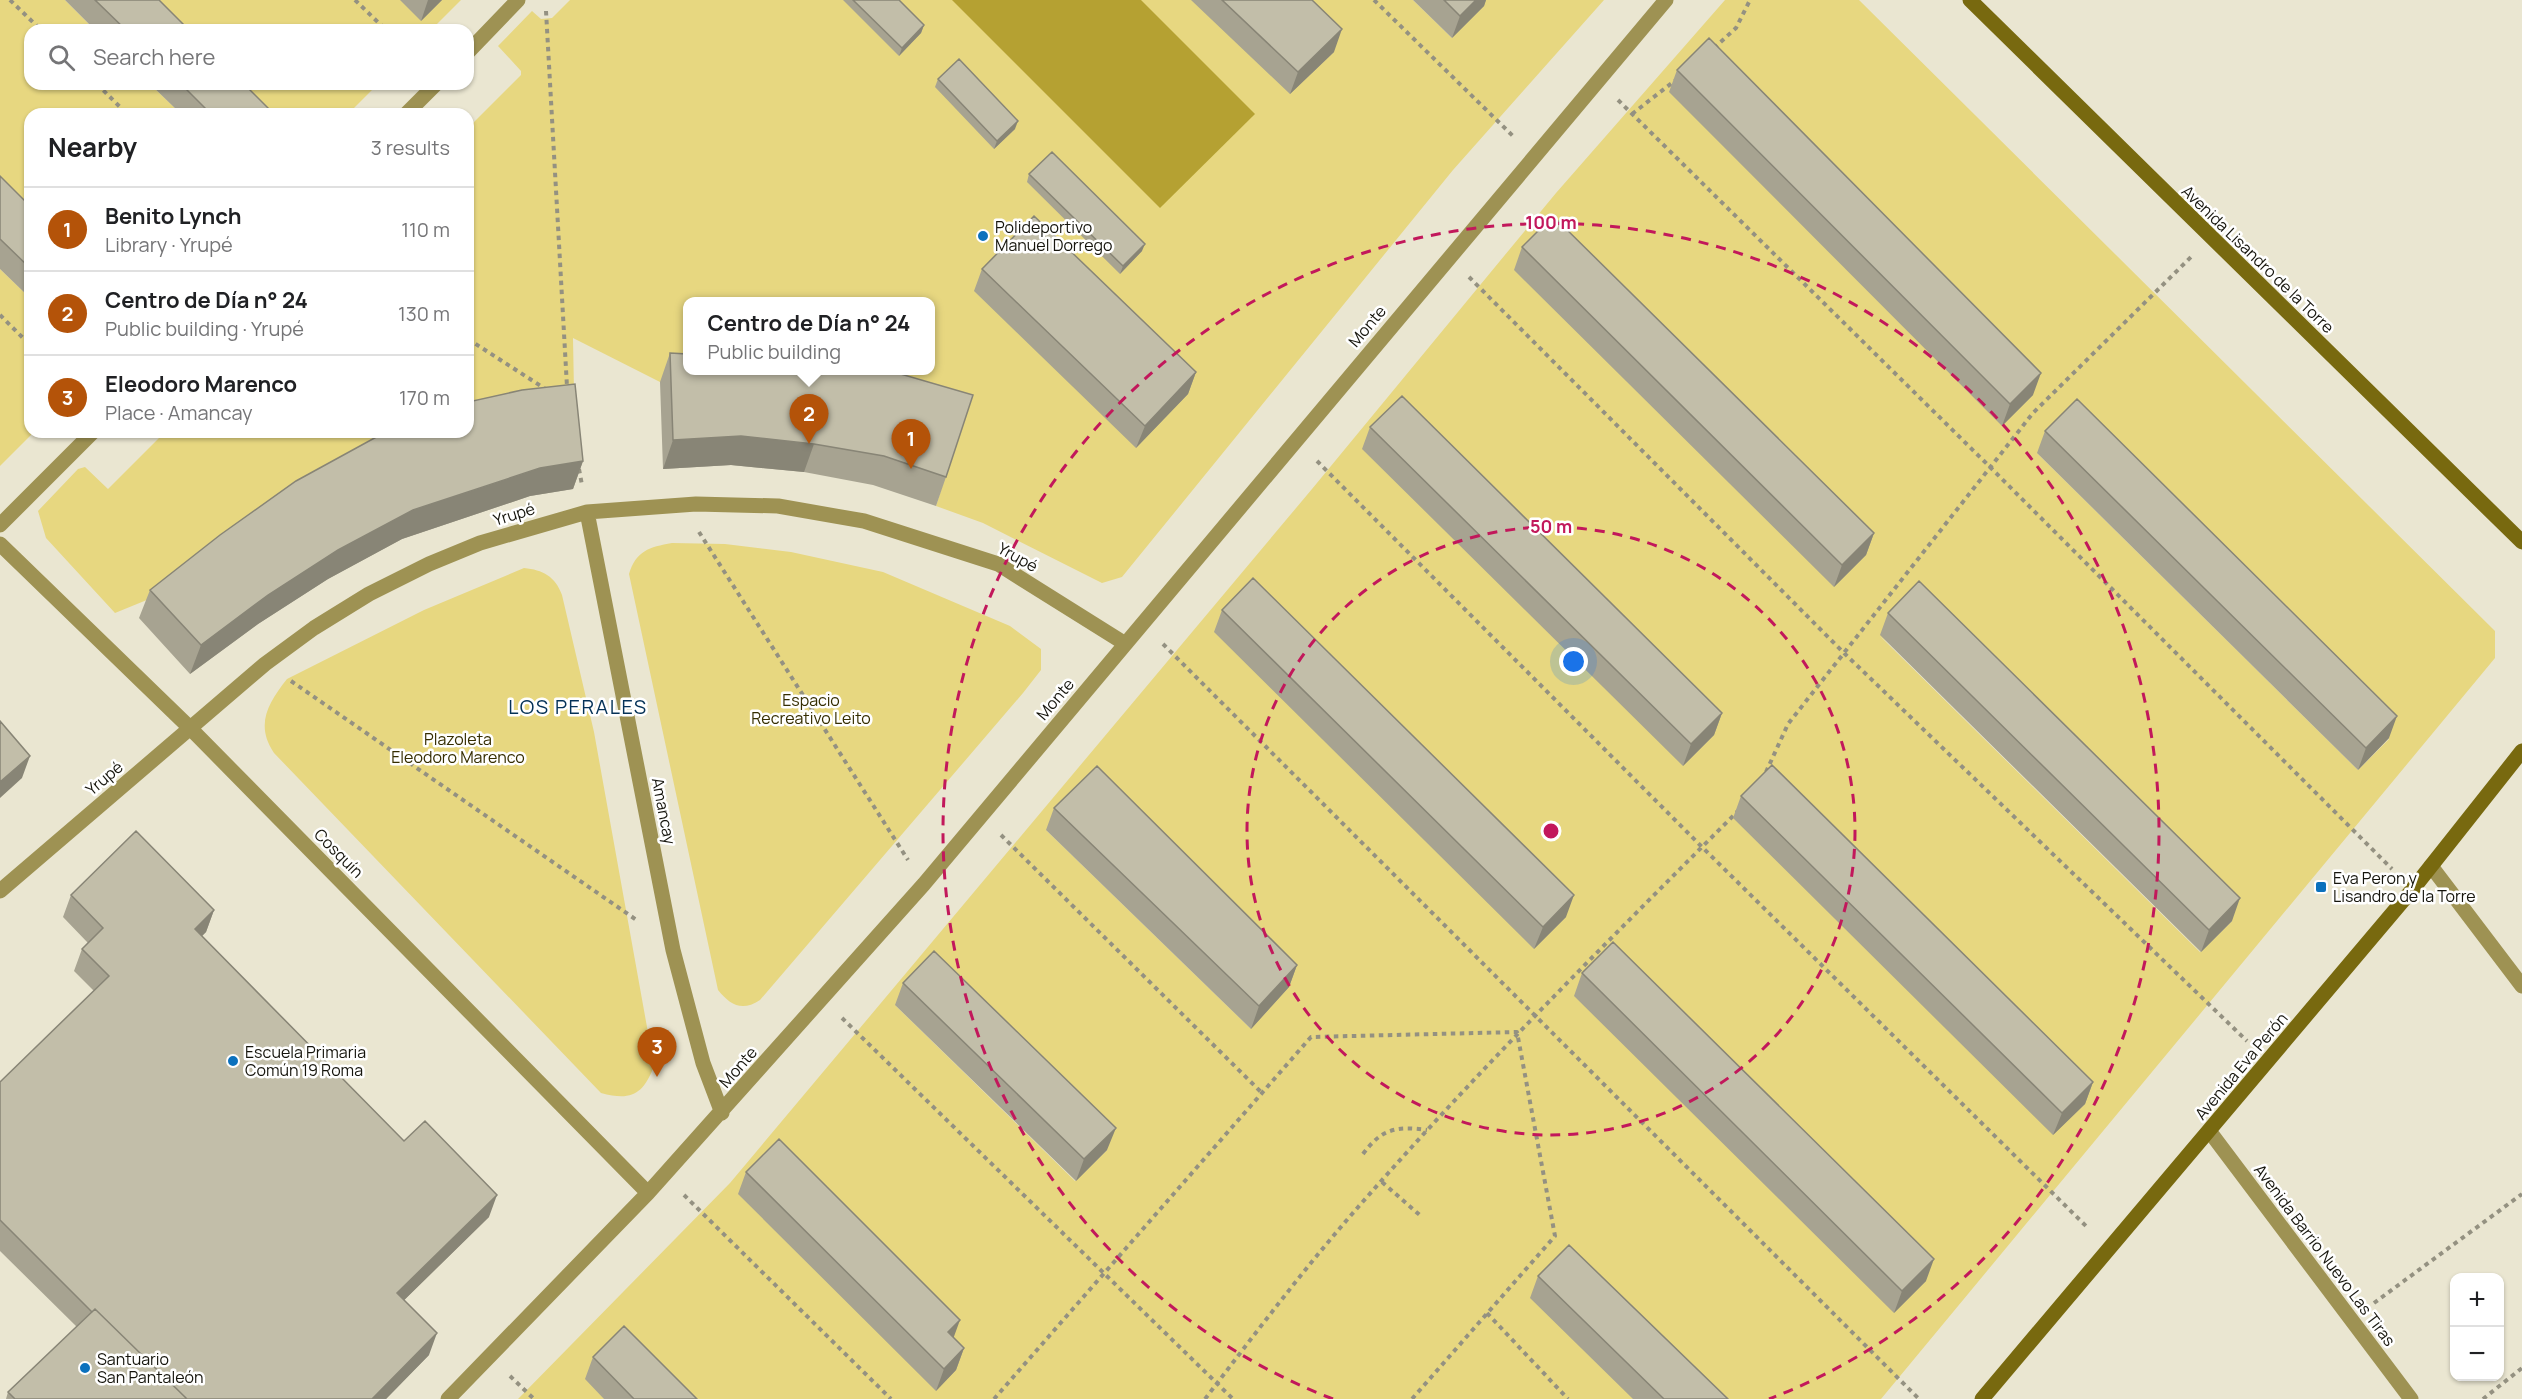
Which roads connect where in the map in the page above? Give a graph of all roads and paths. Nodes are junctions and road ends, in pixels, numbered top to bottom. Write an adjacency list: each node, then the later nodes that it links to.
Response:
1 (10, 0): 9 (path)
2 (356, 0): 10 (path)
3 (518, 0): 11 (street)
4 (545, 0): 27 (path)
5 (1374, 0): 20 (path)
6 (1666, 0): 14 (street, Monte)
7 (1750, 0): 12 (path)
8 (1970, 0): 21 (main road, Avenida Lisandro de la Torre)
9 (35, 24)
10 (380, 24)
11 (474, 46)
12 (1712, 50)
13 (1677, 78): 19 (path)
14 (1598, 81): 19 (path); 20 (street, Monte)
15 (103, 90): 17 (path)
16 (430, 90): 18 (street)
17 (121, 108)
18 (412, 108)
19 (1632, 114): 31 (path)
20 (1533, 157): 22 (street, Monte)
21 (2211, 238): 31 (path); 35 (main road, Avenida Lisandro de la Torre)
22 (1449, 257): 29 (street, Monte); 39 (path)
23 (0, 315): 24 (path)
24 (24, 339)
25 (474, 343): 26 (path)
26 (548, 391)
27 (567, 392)
28 (87, 438): 34 (street)
29 (1295, 440): 37 (street, Monte); 46 (path)
30 (578, 466): 33 (path)
31 (1990, 466): 39 (path); 49 (path)
32 (681, 504): 33 (street, Yrupé); 38 (street, Yrupé); 48 (path)
33 (587, 512): 40 (street, Yrupé); 51 (street, Amancay)
34 (0, 525)
35 (2522, 542)
36 (0, 544): 41 (street, Cosquín)
37 (1141, 622): 38 (street, Monte); 54 (path)
38 (1124, 643): 45 (street, Monte)
39 (1843, 652): 43 (path); 56 (path)
40 (265, 664): 41 (street, Yrupé); 51 (path)
41 (190, 728): 50 (street, Yrupé); 64 (street, Cosquín)
42 (2522, 751): 47 (main road, Avenida Eva Perón)
43 (1762, 782)
44 (1742, 807): 46 (path)
45 (981, 815): 48 (street, Monte); 57 (path)
46 (1702, 847): 54 (path); 67 (path)
47 (2432, 866): 49 (main road, Avenida Eva Perón); 52 (street)
48 (924, 884): 53 (street, Monte)
49 (2412, 890): 56 (main road, Avenida Eva Perón)
50 (0, 891)
51 (673, 950): 58 (street, Amancay)
52 (2522, 986)
53 (822, 999): 58 (street, Monte); 68 (path)
54 (1535, 1014): 55 (path); 80 (path)
55 (1517, 1032): 57 (path); 59 (path); 69 (path)
56 (2267, 1061): 60 (main road, Avenida Eva Perón)
57 (1262, 1093): 68 (path)
58 (722, 1113): 62 (street, Monte)
59 (1427, 1130): 61 (path); 63 (path)
60 (2210, 1132): 67 (main road, Avenida Eva Perón); 70 (street, Avenida Barrio Nuevo Las Tiras)
61 (1363, 1154)
62 (664, 1176): 64 (street, Monte); 74 (path)
63 (1382, 1182): 66 (path); 72 (path)
64 (648, 1193): 73 (street, Monte)
65 (2522, 1194): 70 (path)
66 (1422, 1218)
67 (2110, 1249): 81 (main road, Avenida Eva Perón)
68 (1104, 1274): 72 (path); 75 (path)
69 (1487, 1313): 78 (path); 79 (path)
70 (2351, 1319): 82 (street, Avenida Barrio Nuevo Las Tiras)
71 (2522, 1368): 83 (path)
72 (1217, 1383): 76 (path); 77 (path)
73 (448, 1399)
74 (891, 1399)
75 (994, 1399)
76 (1205, 1399)
77 (1233, 1399)
78 (1412, 1399)
79 (1568, 1399)
80 (1919, 1399)
81 (1982, 1399)
82 (2411, 1399)
83 (2484, 1399)

